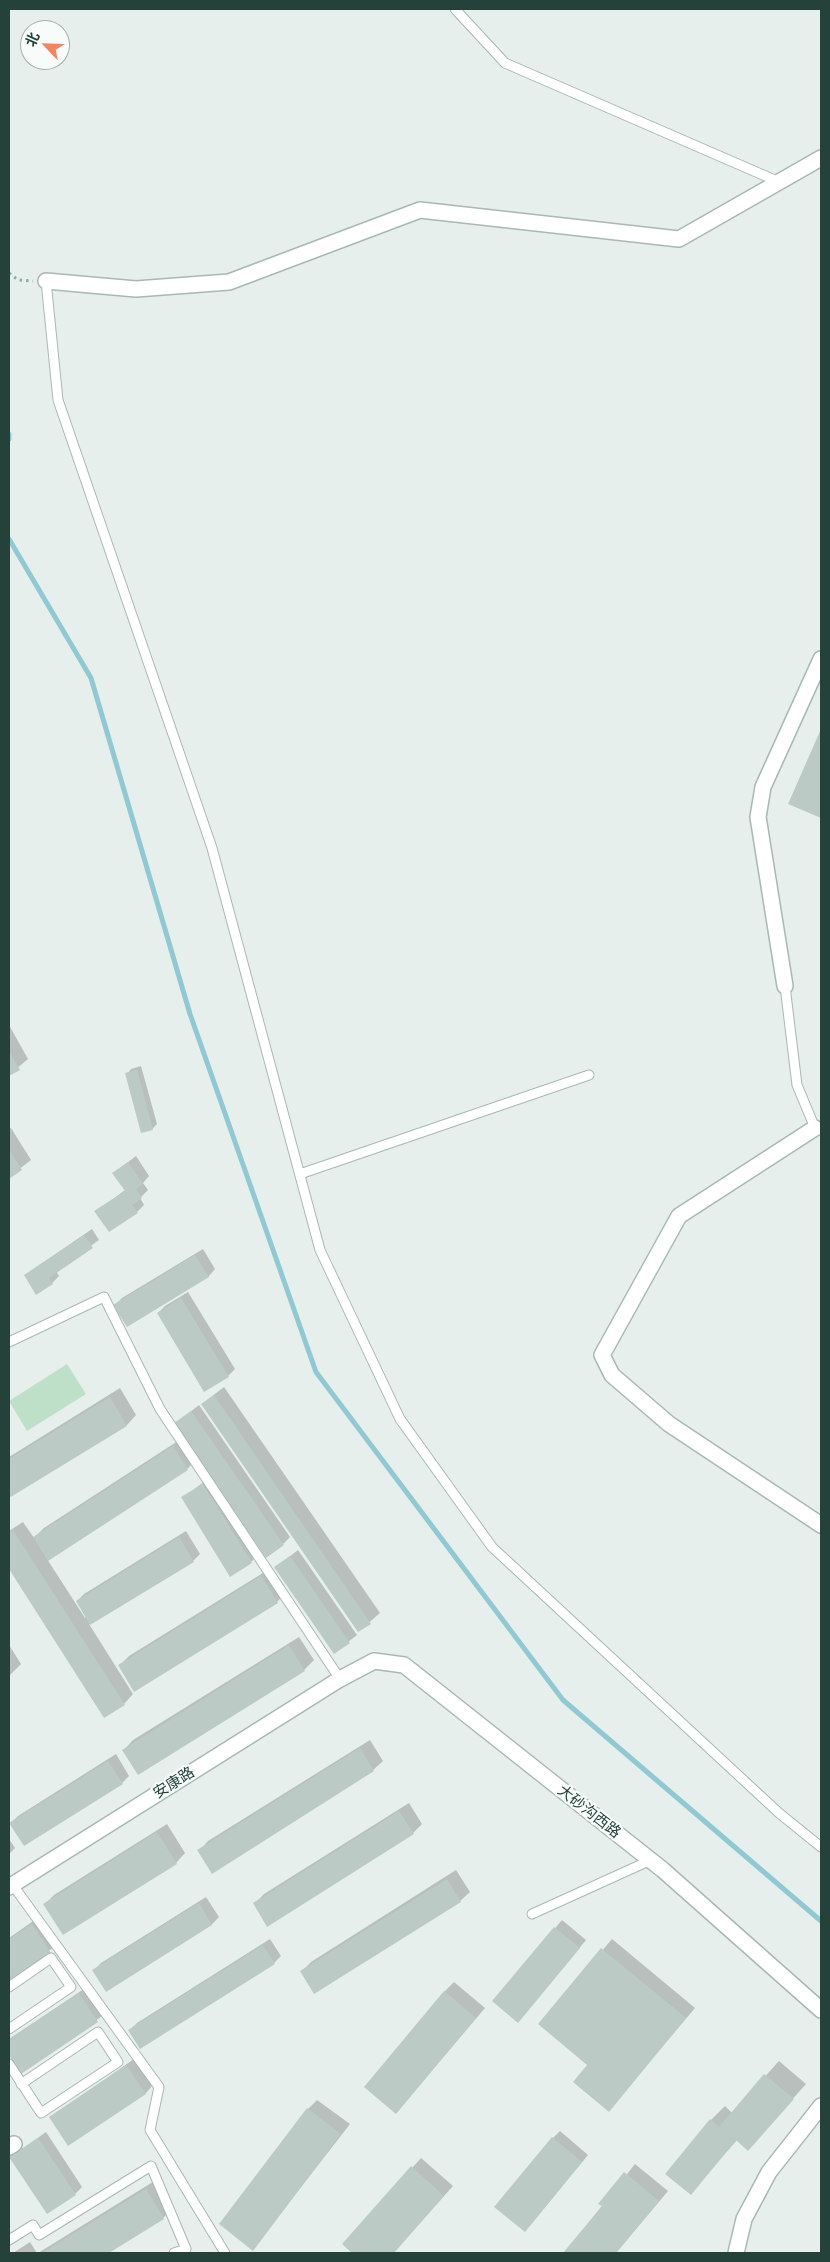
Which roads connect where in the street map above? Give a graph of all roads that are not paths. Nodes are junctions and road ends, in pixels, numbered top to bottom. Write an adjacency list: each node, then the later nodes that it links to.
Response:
1 (455, 9): 3 (lane)
2 (821, 158): 3 (street)
3 (777, 181): 4 (street)
4 (46, 281): 9 (lane)
5 (821, 659): 6 (street)
6 (785, 986): 8 (lane)
7 (589, 1075): 9 (lane)
8 (818, 1130): 11 (street)
9 (300, 1174): 13 (lane)
10 (9, 1342): 12 (lane)
11 (821, 1525)
12 (340, 1679): 14 (street, 大砂沟西路); 15 (street, 安康路)
13 (821, 1847)
14 (651, 1860): 16 (lane); 18 (street, 大砂沟西路)
15 (10, 1885): 25 (lane)
16 (532, 1914)
17 (9, 1987): 19 (lane)
18 (821, 2010)
19 (9, 2029)
20 (9, 2064): 21 (lane)
21 (22, 2084): 21 (lane)
22 (821, 2106): 26 (street)
23 (9, 2240): 24 (lane)
24 (174, 2253)
25 (225, 2253)
26 (736, 2253)

